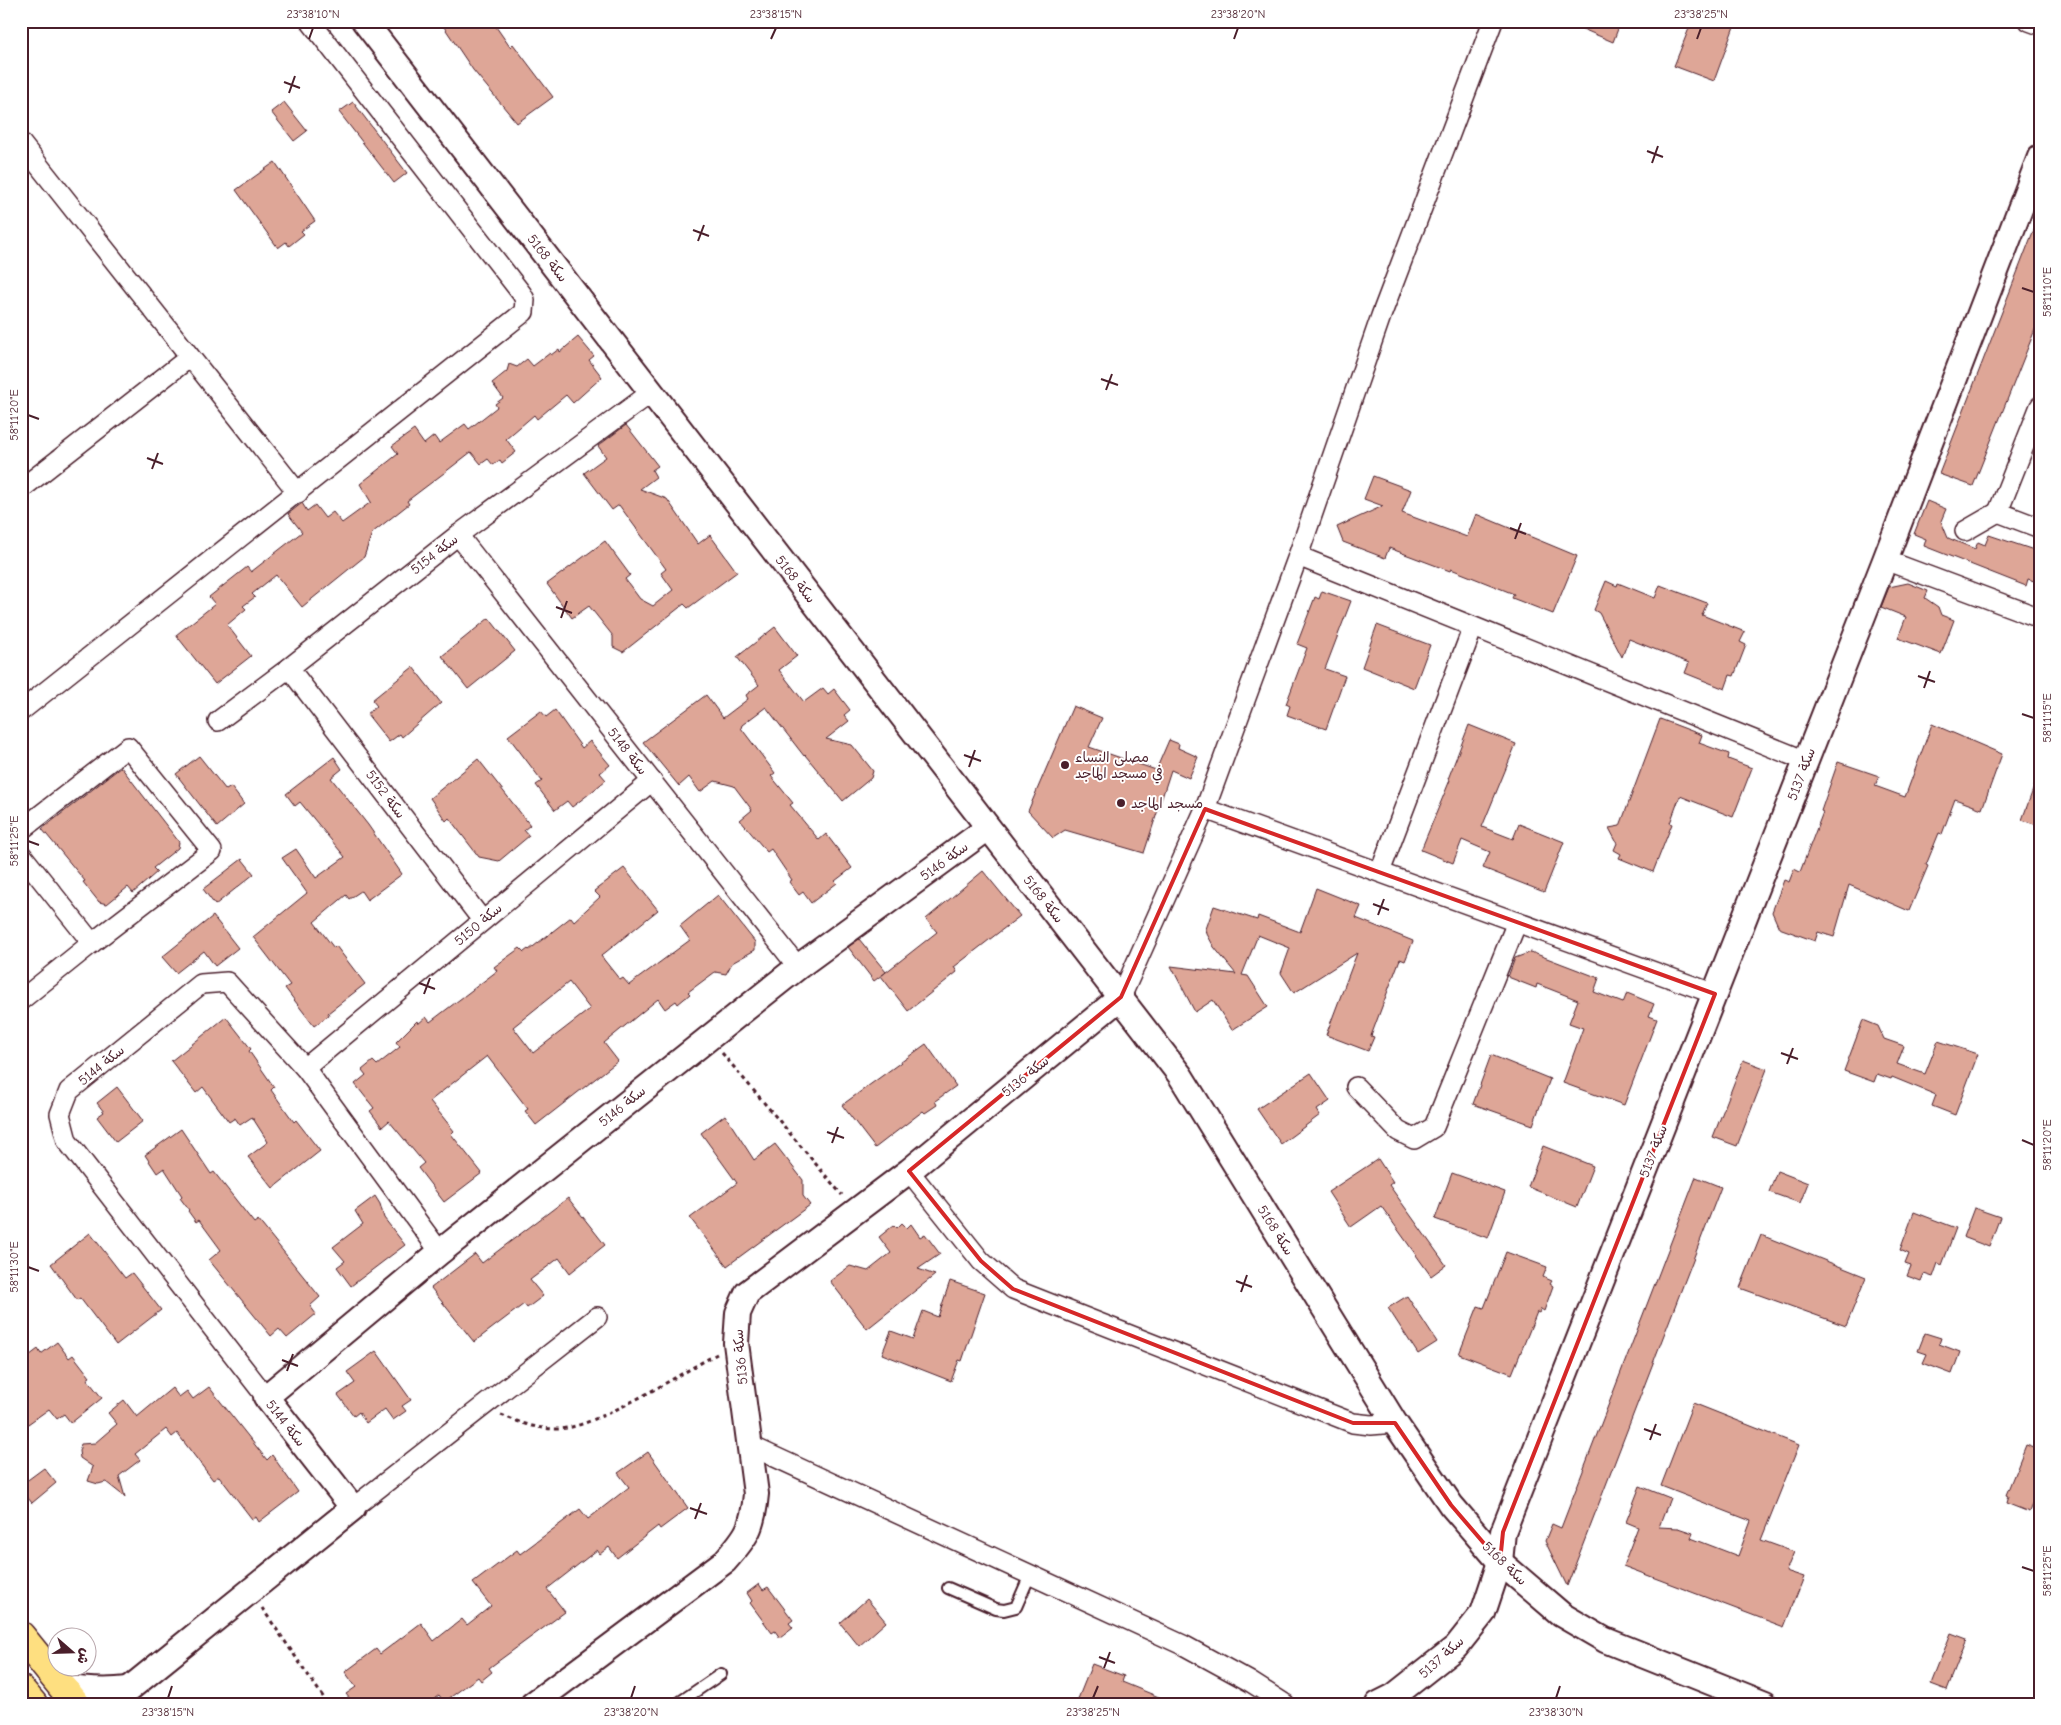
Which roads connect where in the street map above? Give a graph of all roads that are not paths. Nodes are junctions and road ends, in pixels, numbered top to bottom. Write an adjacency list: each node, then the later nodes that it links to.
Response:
1 (310, 21): 12 (street)
2 (364, 21): 9 (street, سكة 5168)
3 (1494, 21): 17 (street)
4 (2029, 21): 5 (street)
5 (2040, 25)
6 (21, 143): 8 (street)
7 (2040, 156): 18 (street, سكة 5137)
8 (190, 357): 11 (street); 12 (street)
9 (652, 392): 16 (street, سكة 5154); 27 (street, سكة 5168)
10 (2040, 406): 13 (street)
11 (21, 489)
12 (298, 493): 22 (street)
13 (1998, 512): 14 (street); 15 (street)
14 (2040, 528)
15 (1965, 531)
16 (458, 535): 21 (street, سكة 5154); 25 (street, سكة 5148)
17 (1298, 556): 20 (street); 26 (street)
18 (1885, 560): 19 (street); 24 (street, سكة 5137)
19 (2040, 618)
20 (1473, 627): 24 (street); 30 (street)
21 (289, 668): 23 (street, سكة 5154); 31 (street, سكة 5152)
22 (21, 711)
23 (218, 720)
24 (1806, 761): 35 (street, سكة 5137)
25 (652, 781): 31 (street, سكة 5150); 34 (street, سكة 5148)
26 (1205, 809): 30 (street); 36 (street)
27 (988, 828): 34 (street, سكة 5146); 36 (street, سكة 5168)
28 (21, 830): 33 (street)
29 (21, 854): 33 (street)
30 (1380, 872): 32 (street)
31 (482, 920): 38 (street, سكة 5150)
32 (1517, 922): 35 (street); 39 (street)
33 (92, 943): 37 (street)
34 (798, 966): 41 (street, سكة 5146)
35 (1715, 994): 47 (street, سكة 5137)
36 (1121, 997): 40 (street, سكة 5136); 44 (street, سكة 5168)
37 (21, 1000)
38 (305, 1068): 41 (street, سكة 5144); 43 (street, سكة 5144)
39 (1356, 1087)
40 (909, 1171): 44 (street); 45 (street, سكة 5136)
41 (440, 1252): 43 (street, سكة 5146)
42 (597, 1316): 46 (street)
43 (266, 1397): 46 (street, سكة 5144)
44 (1395, 1423): 47 (street, سكة 5168)
45 (751, 1446): 48 (street); 56 (street, سكة 5136)
46 (353, 1508): 54 (street)
47 (1500, 1562): 59 (street, سكة 5137); 60 (street, سكة 5168)
48 (1030, 1575): 49 (lane); 58 (street)
49 (948, 1588)
50 (21, 1636): 53 (main road)
51 (721, 1674): 57 (lane)
52 (21, 1690): 55 (main road)
53 (68, 1695): 54 (street)
54 (127, 1696)
55 (32, 1704)
56 (533, 1704)
57 (677, 1704)
58 (1285, 1704)
59 (1378, 1704)
60 (1765, 1704)

